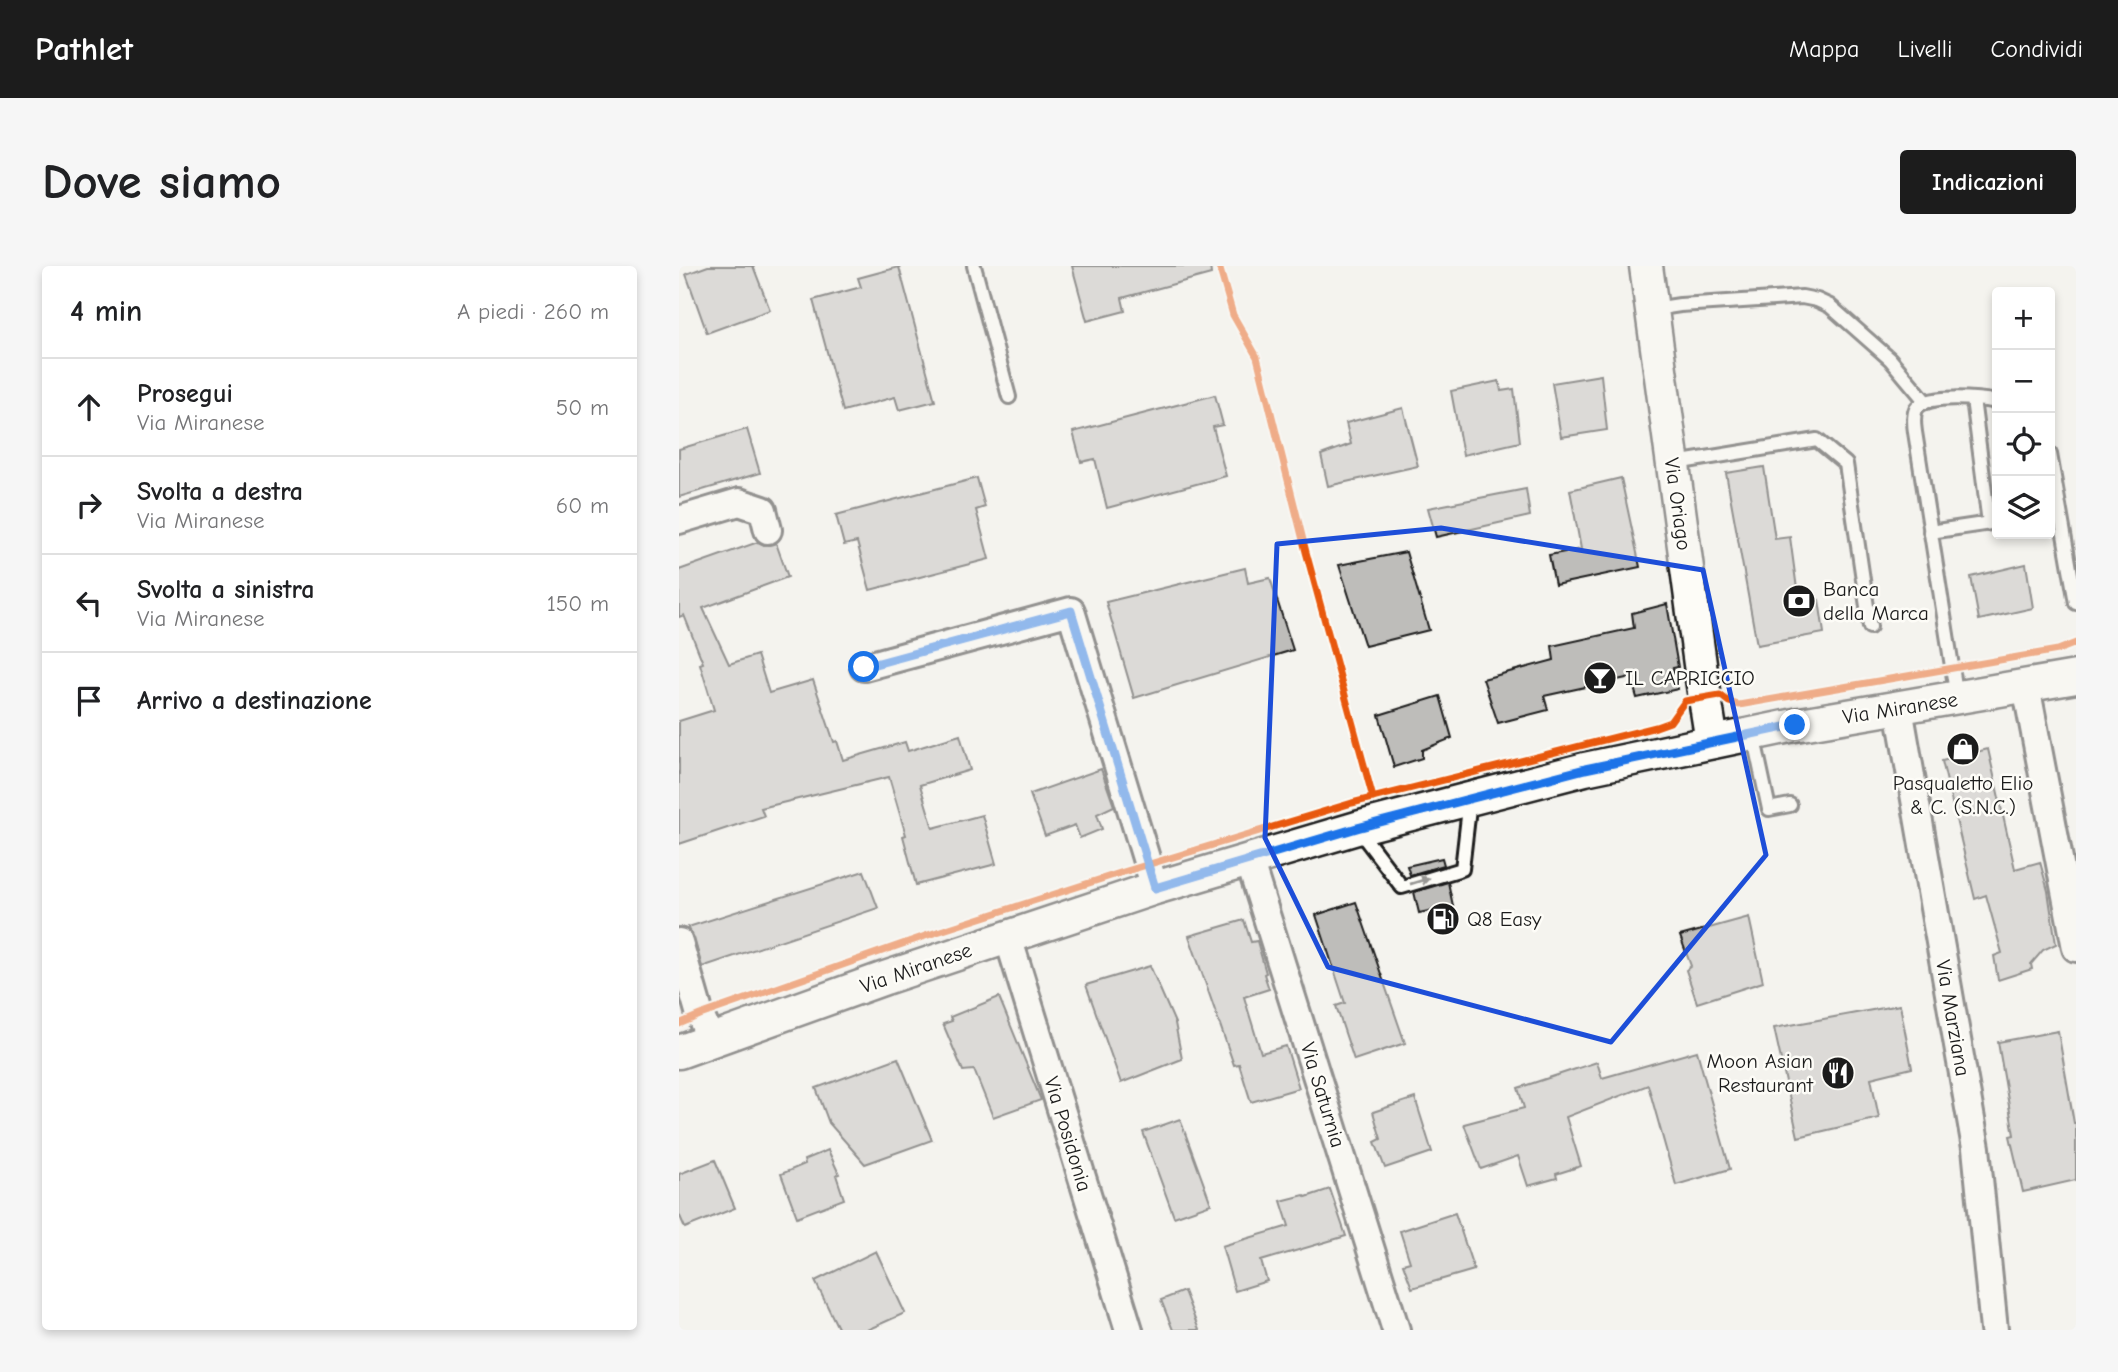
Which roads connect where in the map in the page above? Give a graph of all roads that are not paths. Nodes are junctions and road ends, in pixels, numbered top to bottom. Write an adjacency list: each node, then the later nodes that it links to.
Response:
1 (974, 266): 4 (lane)
2 (1646, 266): 3 (street, Via Oriago)
3 (1652, 309): 7 (lane); 8 (street, Via Oriago)
4 (1009, 397)
5 (1973, 399): 6 (lane); 7 (lane); 10 (lane)
6 (1992, 401)
7 (1926, 402): 14 (lane)
8 (1673, 463): 16 (lane); 23 (street, Via Oriago)
9 (2055, 513): 15 (lane)
10 (1992, 517)
11 (679, 520): 13 (street)
12 (1992, 523): 14 (lane)
13 (768, 530)
14 (1930, 532): 20 (lane)
15 (2076, 603)
16 (1870, 627)
17 (864, 667): 28 (street)
18 (2076, 677): 19 (street, Via Miranese)
19 (2026, 686): 20 (street, Via Miranese); 31 (street)
20 (1957, 698): 21 (street, Via Miranese)
21 (1899, 708): 22 (street, Via Miranese); 36 (street, Via Marziana)
22 (1753, 734): 23 (street, Via Miranese); 25 (lane)
23 (1713, 742): 24 (street, Via Miranese)
24 (1471, 798): 26 (street, Via Miranese); 26 (lane, one-way to 24)
25 (1790, 805)
26 (1357, 828): 27 (street, Via Miranese)
27 (1249, 859): 28 (street, Via Miranese); 35 (street, Via Saturnia)
28 (1155, 888): 29 (street, Via Miranese)
29 (1008, 937): 32 (street, Via Miranese); 34 (street, Via Posidonia)
30 (679, 942): 32 (street)
31 (2076, 948)
32 (711, 1040): 33 (street, Via Miranese)
33 (679, 1052)
34 (1129, 1330)
35 (1396, 1330)
36 (1994, 1330)

